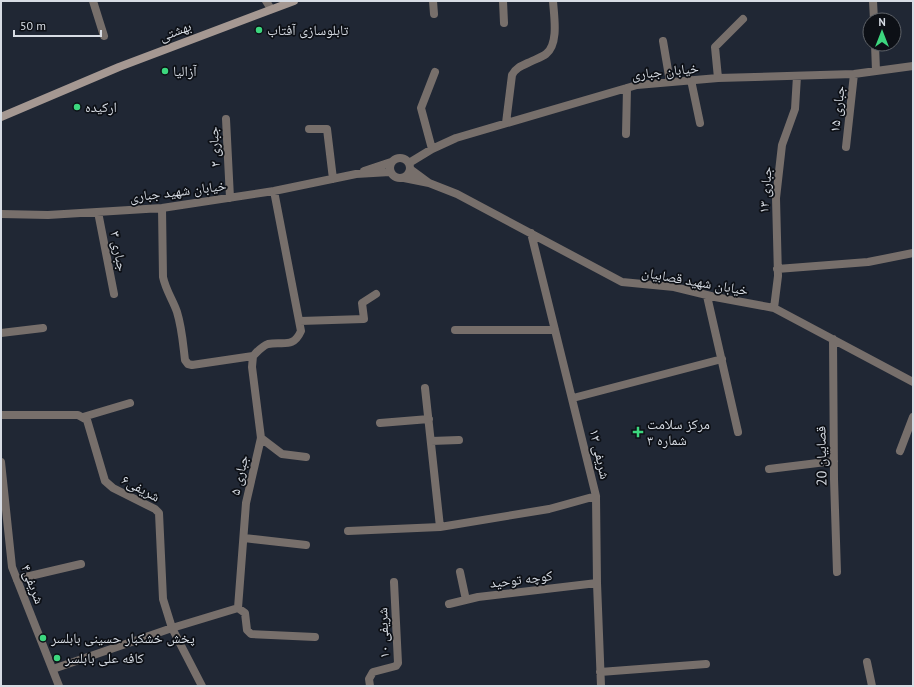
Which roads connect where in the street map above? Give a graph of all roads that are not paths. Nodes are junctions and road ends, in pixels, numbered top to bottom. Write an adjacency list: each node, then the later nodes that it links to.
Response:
1 (93, 1): 13 (street)
2 (266, 1): 8 (street)
3 (294, 1): 8 (main road, بهشتی)
4 (433, 1): 10 (street)
5 (504, 1): 12 (street)
6 (553, 1): 28 (street)
7 (873, 1): 9 (street)
8 (271, 9): 25 (main road, بهشتی)
9 (874, 12)
10 (434, 14)
11 (743, 19): 21 (street)
12 (504, 23)
13 (104, 36)
14 (663, 41): 23 (street)
15 (875, 52): 17 (street)
16 (913, 66): 17 (street, خیابان جباری)
17 (876, 71): 19 (street, خیابان جباری)
18 (435, 72): 32 (street)
19 (854, 74): 20 (street, خیابان جباری); 31 (street, جباری ۱۵)
20 (797, 76): 21 (street, خیابان جباری); 47 (street, جباری ۱۳)
21 (718, 78): 22 (street, خیابان جباری)
22 (691, 80): 23 (street, خیابان جباری); 27 (street)
23 (670, 82): 24 (street, خیابان جباری)
24 (627, 88): 28 (street, خیابان جباری); 30 (street)
25 (1, 117)
26 (226, 119): 41 (street, جباری ۲)
27 (700, 122)
28 (506, 123): 32 (street, خیابان جباری)
29 (309, 129): 38 (street)
30 (626, 134)
31 (846, 147)
32 (432, 149): 34 (street, خیابان جباری)
33 (391, 162): 34 (street); 35 (street); 36 (street)
34 (409, 166): 37 (street); 39 (street)
35 (390, 172): 36 (street); 37 (street)
36 (356, 174): 38 (street, خیابان شهید جباری)
37 (404, 178): 39 (street)
38 (333, 179): 40 (street, خیابان شهید جباری)
39 (429, 183): 45 (street, خیابان شهید قصابیان)
40 (274, 191): 41 (street, خیابان شهید جباری); 52 (street)
41 (230, 198): 42 (street, خیابان شهید جباری)
42 (162, 208): 43 (street, خیابان شهید جباری); 58 (street)
43 (98, 212): 44 (street, خیابان شهید جباری); 48 (street, جباری ۳)
44 (1, 214)
45 (531, 233): 50 (street, خیابان شهید قصابیان); 55 (street, شریفی ۱۲)
46 (913, 253): 47 (street)
47 (777, 269): 51 (street, جباری ۱۳)
48 (114, 294)
49 (376, 294): 52 (street)
50 (707, 296): 51 (street, خیابان شهید قصابیان); 59 (street)
51 (774, 308): 57 (street, خیابان شهید قصابیان)
52 (300, 321): 58 (street)
53 (43, 328): 56 (street)
54 (455, 330): 55 (street)
55 (555, 330): 62 (street, شریفی ۱۲)
56 (1, 333)
57 (833, 339): 60 (street, خیابان شهید قصابیان); 75 (street, قصابیان 20)
58 (253, 356): 70 (street, جباری ۵)
59 (722, 359): 62 (street); 69 (street)
60 (913, 382)
61 (425, 388): 67 (street)
62 (573, 398): 78 (street, شریفی ۱۲)
63 (130, 403): 65 (street)
64 (1, 415): 65 (street)
65 (83, 417): 93 (street, شریفی۶)
66 (913, 417): 73 (street)
67 (429, 419): 68 (street); 72 (street)
68 (380, 423)
69 (738, 432)
70 (261, 438): 74 (street); 82 (street, جباری ۵)
71 (459, 440): 72 (street)
72 (432, 442): 80 (street)
73 (900, 451)
74 (306, 457)
75 (834, 461): 77 (street); 86 (street, قصابیان 20)
76 (1, 462): 79 (street, شریفی۴)
77 (769, 469)
78 (596, 496): 80 (street); 89 (street, شریفی ۱۲)
79 (4, 520): 87 (street, شریفی۴)
80 (440, 527): 81 (street)
81 (348, 530)
82 (244, 538): 83 (street); 92 (street, جباری ۵)
83 (306, 545)
84 (81, 564): 87 (street)
85 (460, 572): 90 (street)
86 (837, 572)
87 (17, 579): 97 (street, شریفی۴)
88 (394, 582): 101 (street, شریفی ۱۰)
89 (597, 583): 90 (street, کوچه توحید); 98 (street, شریفی ۱۲)
90 (466, 600): 91 (street, کوچه توحید)
91 (449, 604)
92 (238, 608): 93 (street); 94 (street)
93 (172, 628): 97 (street); 100 (street, شریفی۶)
94 (315, 637)
95 (867, 662): 103 (street)
96 (706, 664): 98 (street)
97 (53, 669): 99 (street, شریفی۴)
98 (600, 672): 102 (street, شریفی ۱۲)
99 (59, 686)
100 (202, 686)
101 (370, 686)
102 (601, 686)
103 (872, 686)

